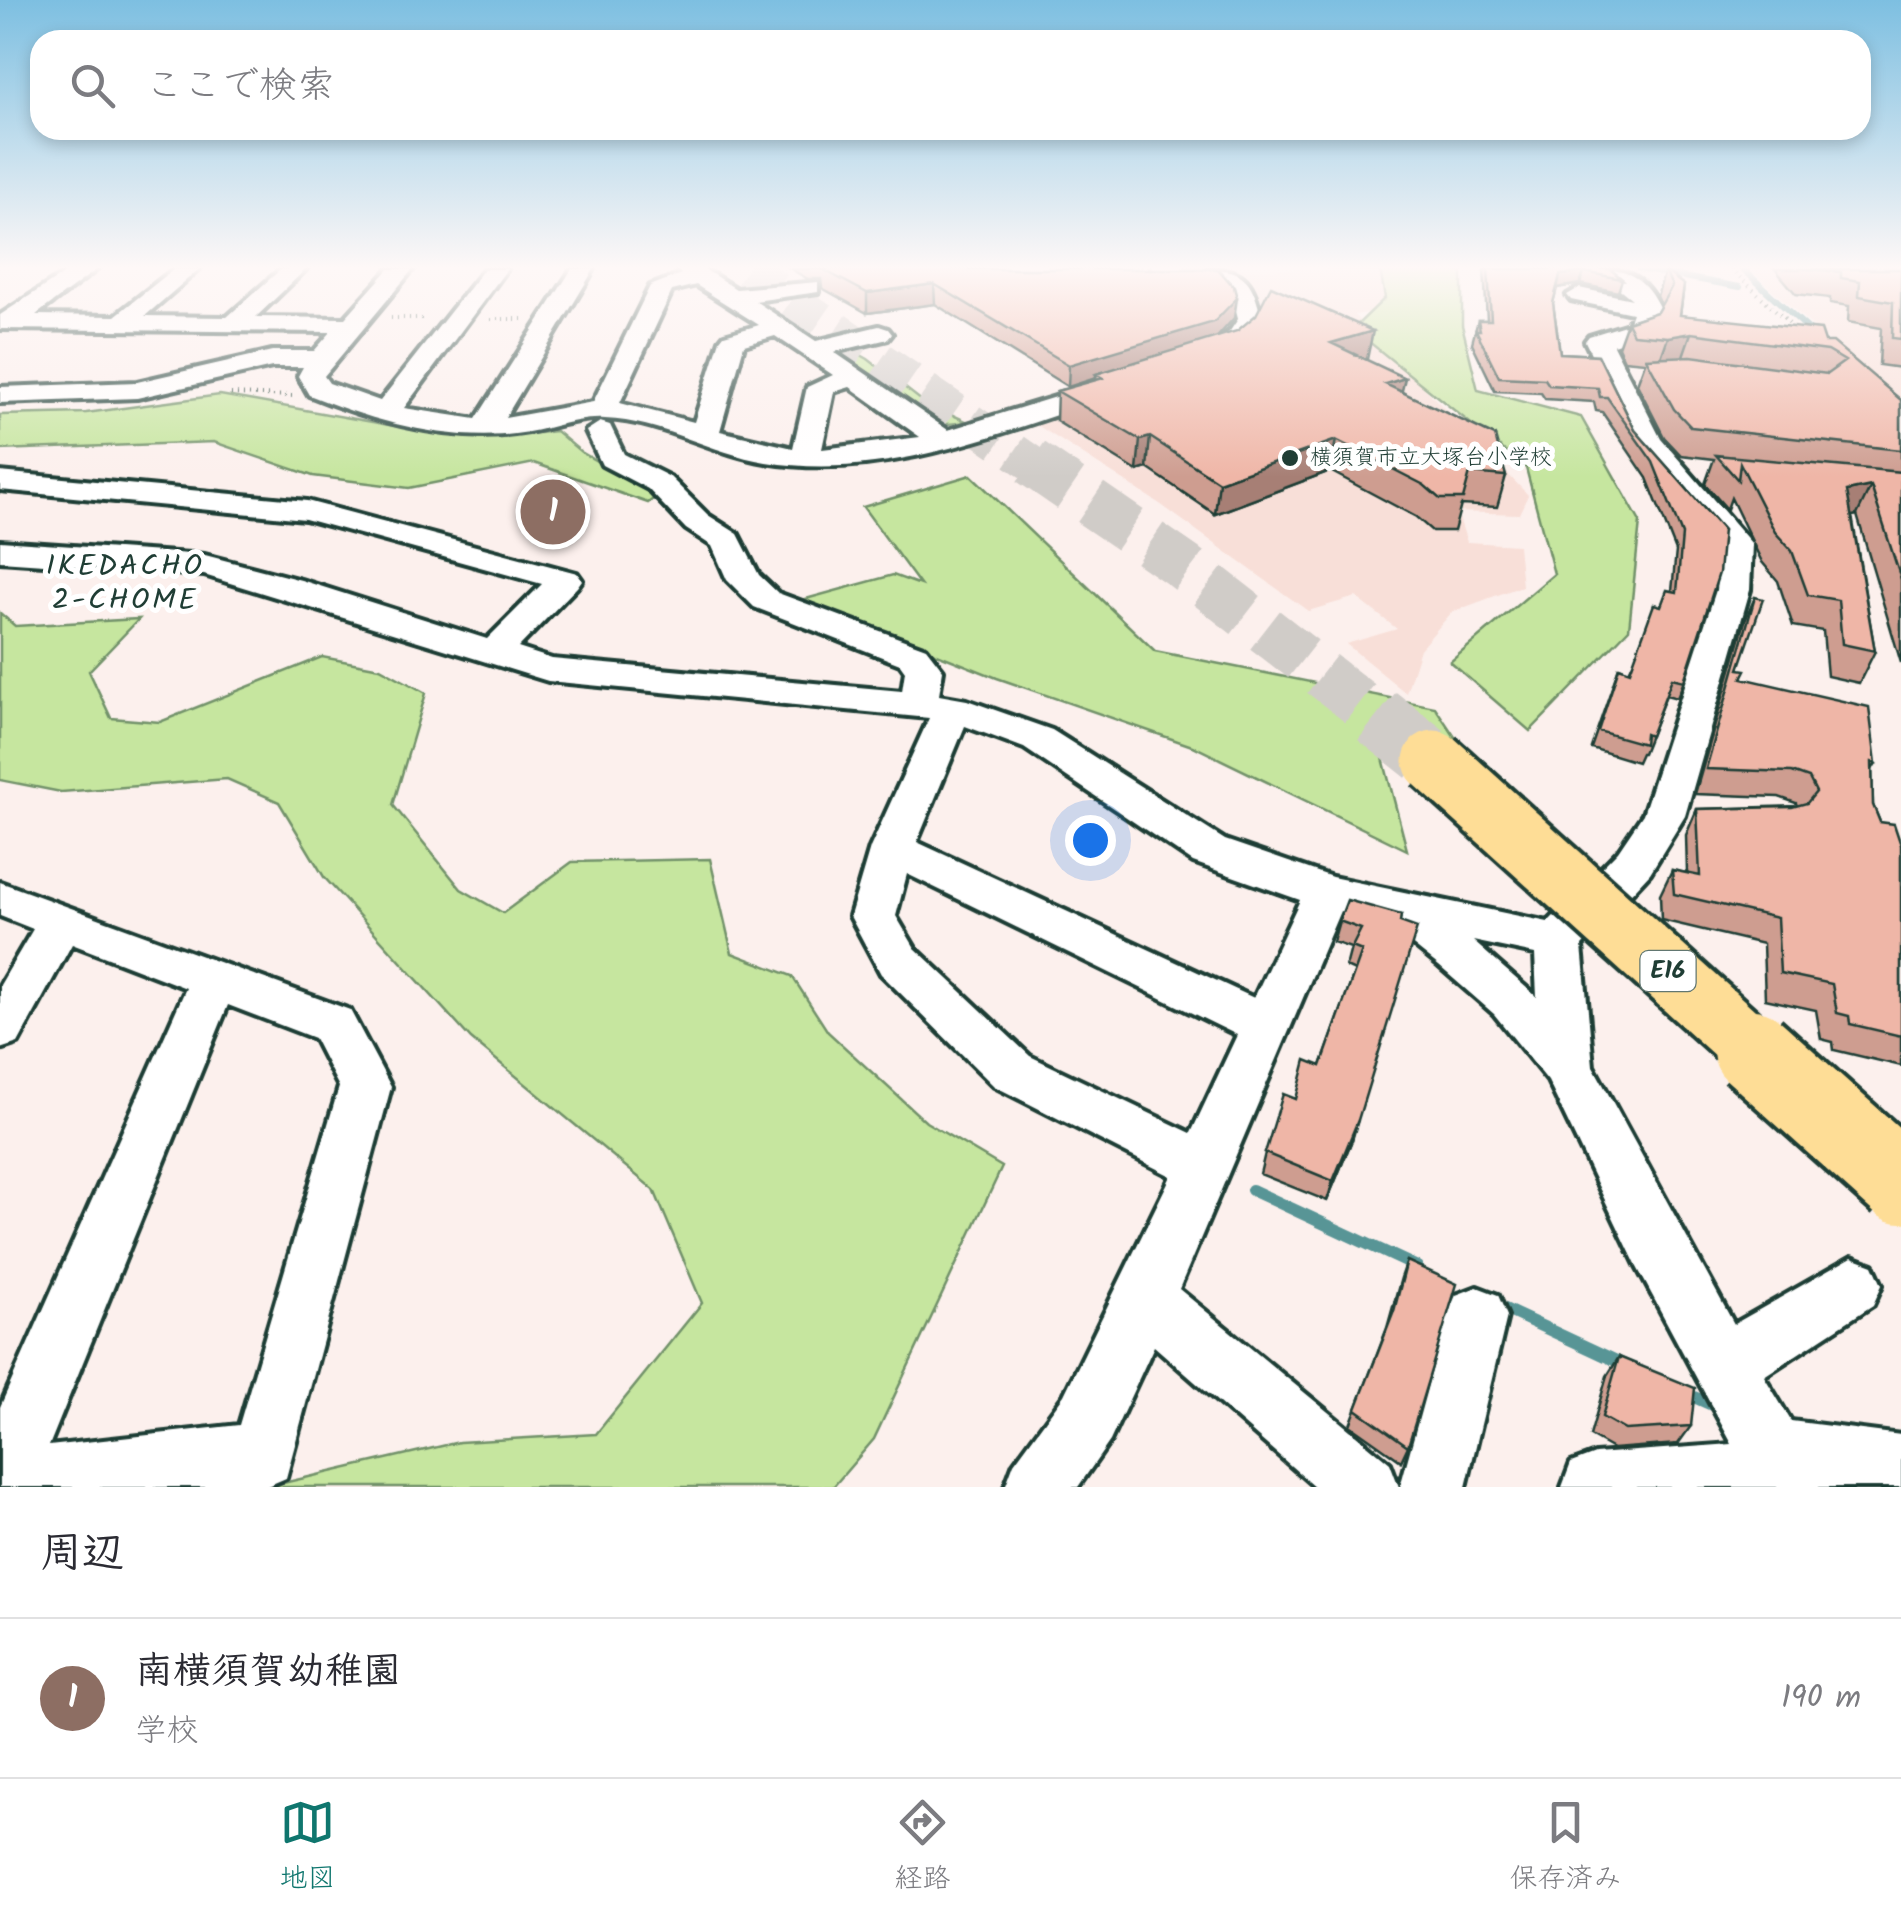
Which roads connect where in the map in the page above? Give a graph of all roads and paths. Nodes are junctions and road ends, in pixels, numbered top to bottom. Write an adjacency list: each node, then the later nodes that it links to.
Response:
1 (339, 338): 11 (street)
2 (443, 338): 18 (street)
3 (540, 338): 20 (street)
4 (638, 338): 19 (street)
5 (739, 338): 21 (street)
6 (796, 338): 10 (street)
7 (860, 338): 10 (street)
8 (1237, 338): 12 (street)
9 (1607, 338): 35 (street)
10 (813, 349): 13 (street)
11 (321, 359): 15 (street); 16 (street)
12 (1185, 365)
13 (854, 377): 22 (street); 23 (street)
14 (1129, 382): 22 (street)
15 (170, 386): 16 (path); 17 (street)
16 (329, 393): 18 (street)
17 (0, 395)
18 (386, 412): 20 (street)
19 (601, 421): 20 (street); 21 (street); 29 (street)
20 (484, 429)
21 (704, 435): 23 (street)
22 (941, 438): 23 (street)
23 (805, 458)
24 (0, 481): 25 (street)
25 (234, 502): 27 (street); 28 (street)
26 (0, 551): 27 (street)
27 (205, 565): 28 (street)
28 (492, 654): 29 (street)
29 (936, 706): 30 (street); 31 (street)
30 (892, 848): 37 (street); 41 (street)
31 (1326, 892): 33 (street); 37 (street)
32 (0, 898): 34 (street)
33 (1388, 905): 35 (street); 39 (street)
34 (59, 924): 36 (street); 38 (street)
35 (1558, 942): 39 (street)
36 (214, 980): 49 (street); 49 (street)
37 (1266, 1026): 41 (street)
38 (0, 1029)
39 (1567, 1067): 46 (street)
40 (1901, 1154): 42 (highway, E16, bridge)
41 (1207, 1167): 44 (street)
42 (1901, 1183)
43 (1852, 1285): 46 (street)
44 (1145, 1299): 50 (street); 51 (street)
45 (1477, 1316): 52 (street)
46 (1724, 1366): 48 (street)
47 (1901, 1468): 48 (street)
48 (1783, 1470): 53 (street)
49 (0, 1485)
50 (1038, 1487)
51 (1366, 1487)
52 (1432, 1487)
53 (1594, 1487)

